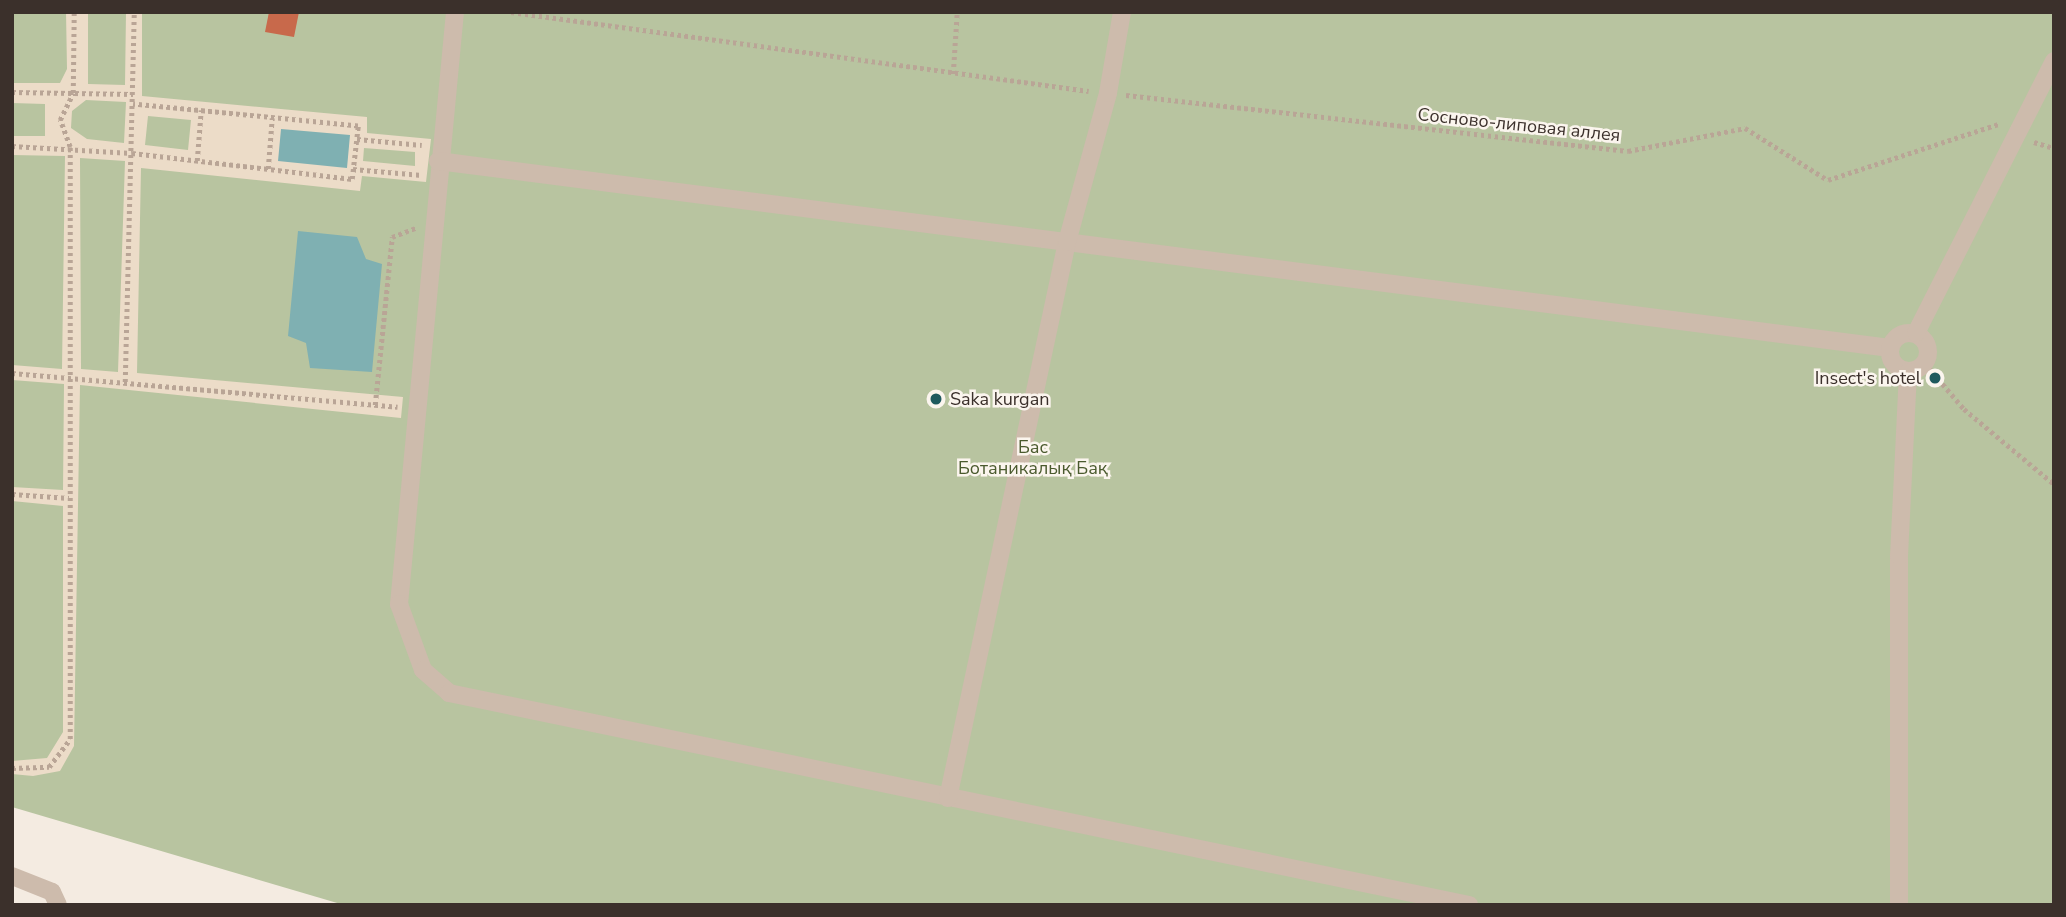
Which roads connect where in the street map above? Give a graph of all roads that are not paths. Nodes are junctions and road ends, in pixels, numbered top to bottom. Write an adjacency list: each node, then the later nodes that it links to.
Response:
1 (455, 12): 4 (lane)
2 (1122, 12): 5 (lane)
3 (2054, 61): 6 (lane)
4 (439, 161): 5 (lane); 9 (lane)
5 (1067, 242): 7 (lane); 9 (lane)
6 (1916, 333): 7 (lane); 8 (lane)
7 (1890, 348): 8 (lane)
8 (1908, 372): 13 (lane)
9 (948, 798): 12 (lane)
10 (12, 876): 11 (lane)
11 (58, 905)
12 (1469, 905)
13 (1899, 905)

